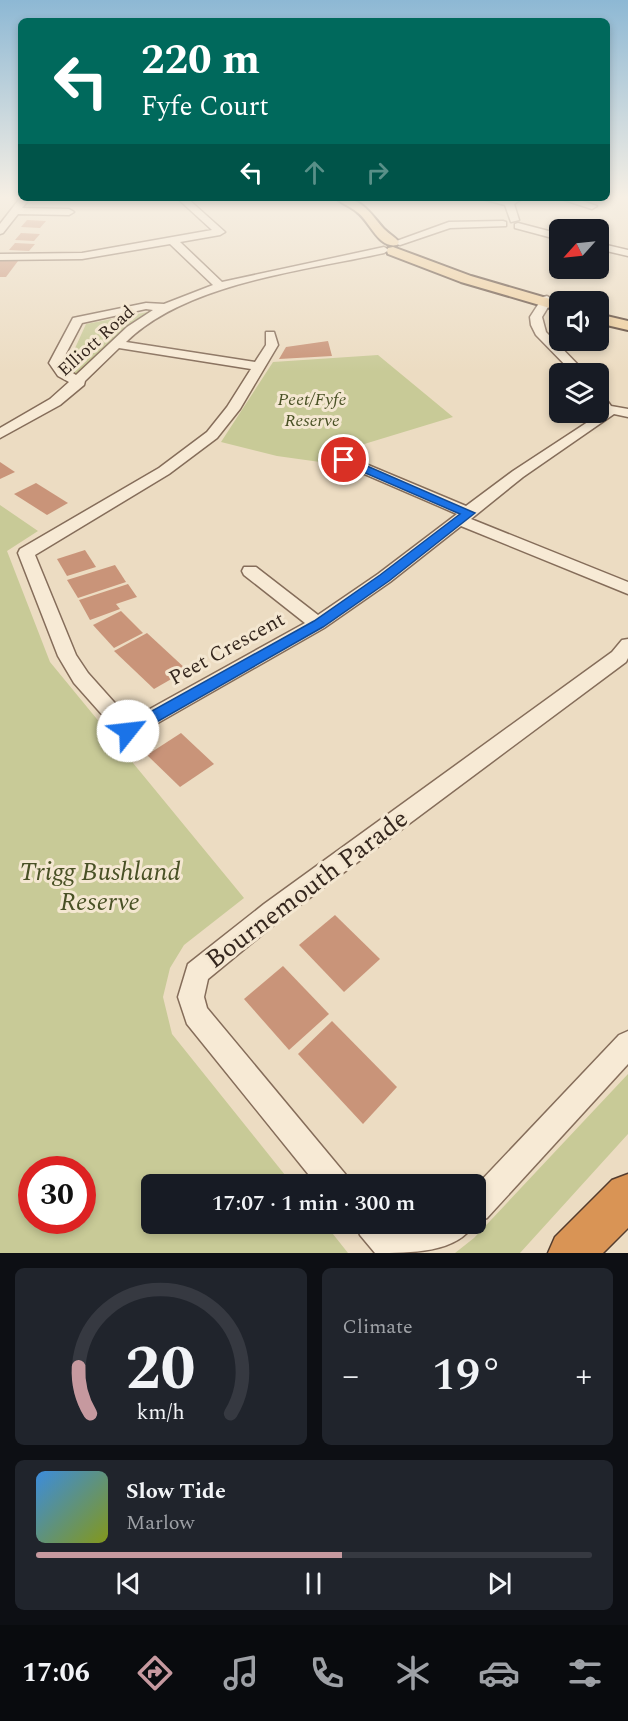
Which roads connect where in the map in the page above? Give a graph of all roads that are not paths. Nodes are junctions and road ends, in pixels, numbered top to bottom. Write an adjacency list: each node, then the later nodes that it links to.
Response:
1 (85, 255): 5 (street)
2 (188, 255): 6 (street)
3 (357, 255): 6 (street, Elliott Road)
4 (414, 255): 7 (main road)
5 (0, 257)
6 (220, 286): 9 (street, Elliott Road)
7 (549, 302)
8 (549, 306): 13 (street)
9 (165, 307): 14 (street, Elliott Road); 18 (street)
10 (609, 318): 11 (main road)
11 (628, 324)
12 (270, 335): 17 (street, Peet Crescent)
13 (549, 342)
14 (117, 344): 17 (street); 18 (street, Elliott Road)
15 (559, 351): 16 (street)
16 (573, 363)
17 (258, 366): 27 (street, Peet Crescent)
18 (79, 382): 22 (street, Elliott Road)
19 (609, 407): 20 (street)
20 (628, 414)
21 (597, 423): 24 (street, Peet Crescent)
22 (0, 434)
23 (344, 460): 24 (street)
24 (464, 517): 26 (street); 27 (street, Peet Crescent)
25 (250, 571): 27 (street)
26 (628, 588)
27 (318, 624)
28 (628, 645): 30 (street, Bournemouth Parade)
29 (628, 1044): 31 (street)
30 (327, 1174)
31 (486, 1196)
32 (628, 1196): 35 (highway)
33 (380, 1234): 34 (street)
34 (450, 1234)
35 (571, 1253)

